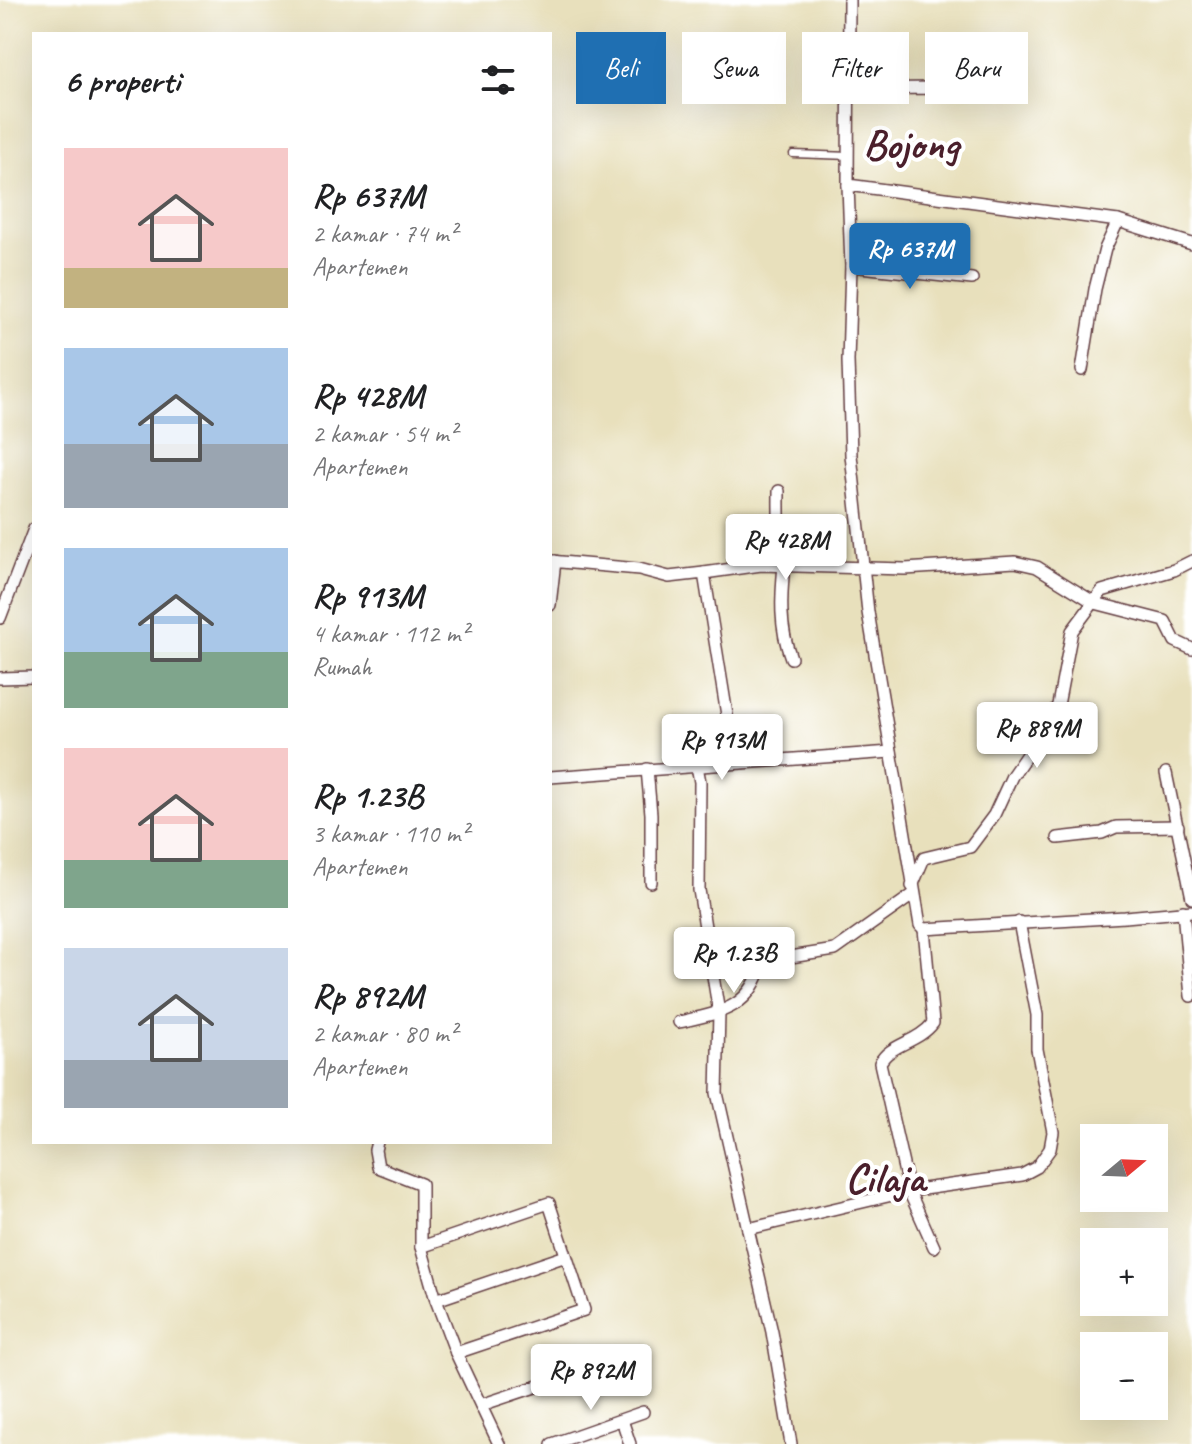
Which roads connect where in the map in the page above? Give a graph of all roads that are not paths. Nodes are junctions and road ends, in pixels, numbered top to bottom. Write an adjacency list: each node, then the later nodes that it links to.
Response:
1 (849, 0): 2 (street)
2 (849, 32)
3 (850, 104): 5 (street)
4 (793, 154): 5 (lane)
5 (850, 156): 6 (street)
6 (848, 185): 7 (street); 9 (street)
7 (1118, 221): 8 (street); 11 (street)
8 (1192, 244)
9 (851, 266): 10 (street); 17 (street)
10 (972, 279)
11 (1082, 370)
12 (779, 491): 16 (street)
13 (32, 534): 20 (street)
14 (553, 561): 18 (street)
15 (1192, 561): 19 (street)
16 (788, 565): 17 (street); 18 (street); 22 (street)
17 (863, 568): 19 (street); 25 (street)
18 (704, 573): 26 (street)
19 (1095, 603): 21 (street); 34 (street)
20 (0, 618)
21 (1192, 649)
22 (791, 658)
23 (32, 677): 24 (street)
24 (0, 678)
25 (891, 752): 26 (street); 34 (street)
26 (729, 764): 27 (street)
27 (697, 766): 28 (street); 40 (street)
28 (647, 769): 30 (street); 33 (street)
29 (1166, 773): 31 (street)
30 (552, 777)
31 (1178, 826): 32 (street); 35 (street)
32 (1058, 838)
33 (651, 882)
34 (913, 890): 38 (street); 40 (street)
35 (1192, 898)
36 (1187, 911): 37 (street); 39 (street)
37 (1019, 922): 38 (street); 43 (street)
38 (924, 929): 43 (street)
39 (1191, 996)
40 (719, 1013): 41 (street); 44 (street)
41 (679, 1022)
42 (376, 1144): 45 (street)
43 (909, 1191): 44 (street); 46 (street)
44 (748, 1229): 57 (street)
45 (421, 1247): 47 (street); 48 (street)
46 (934, 1247)
47 (566, 1256): 48 (street); 49 (street)
48 (436, 1300): 49 (street)
49 (456, 1353): 51 (street)
50 (631, 1355): 51 (street)
51 (481, 1405): 54 (street)
52 (643, 1412): 53 (street)
53 (622, 1420): 55 (street); 56 (street)
54 (499, 1444)
55 (552, 1444)
56 (630, 1444)
57 (791, 1444)

